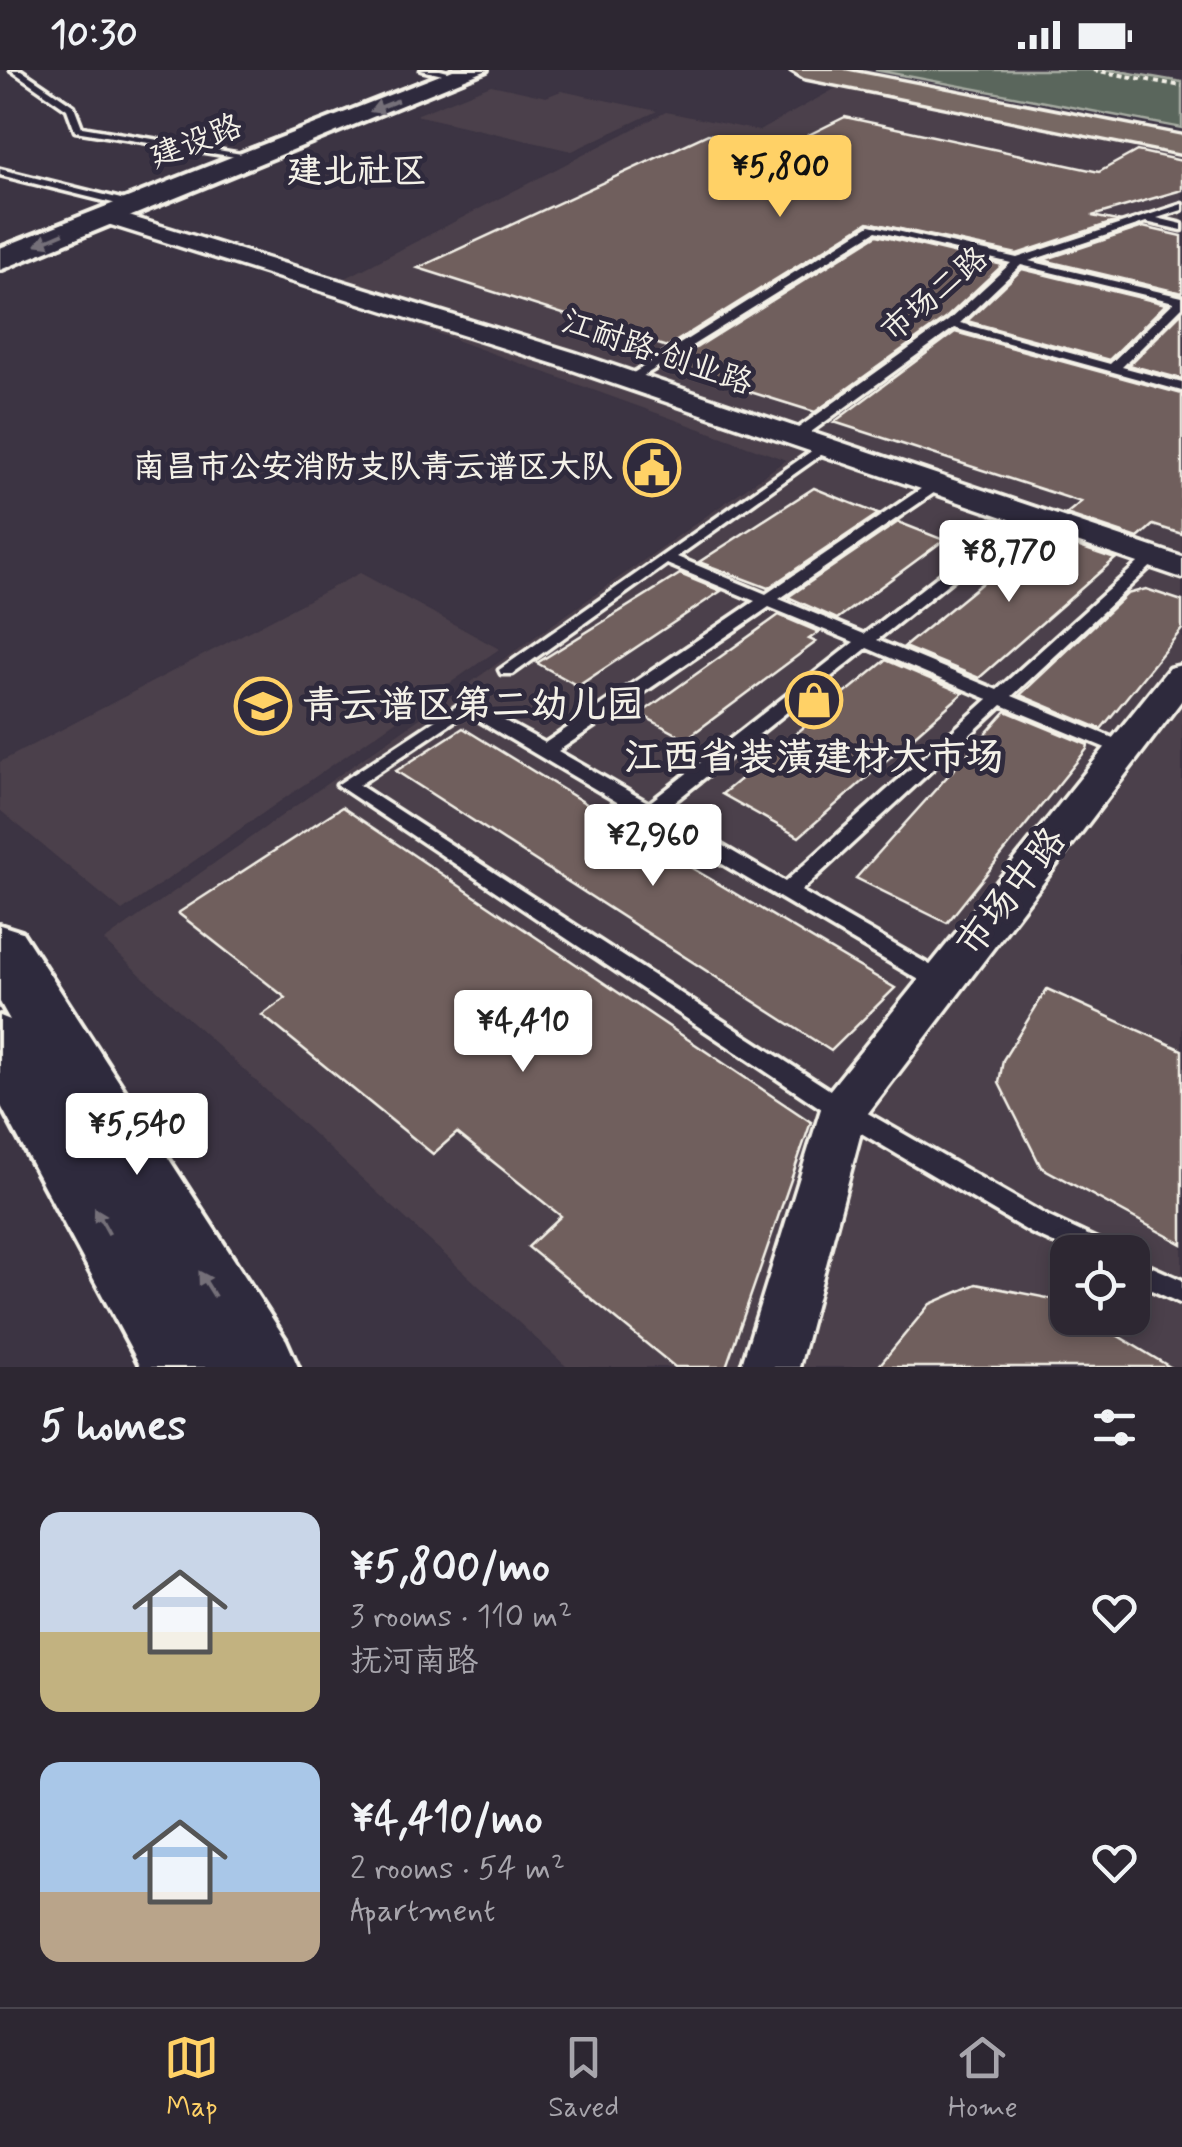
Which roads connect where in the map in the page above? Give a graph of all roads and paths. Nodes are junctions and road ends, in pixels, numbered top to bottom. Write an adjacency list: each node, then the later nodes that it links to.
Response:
1 (15, 70): 10 (lane)
2 (424, 70): 6 (lane)
3 (804, 70): 9 (highway)
4 (848, 70): 8 (highway)
5 (1093, 70): 7 (path)
6 (468, 73): 10 (main road, 建设路, one-way to 10)
7 (1182, 86)
8 (1182, 134)
9 (1182, 144)
10 (254, 157): 12 (main road, 建设路)
11 (0, 172): 12 (lane)
12 (133, 205): 14 (main road, 建设路)
13 (1182, 208): 15 (lane, 市场二路)
14 (106, 216): 17 (main road, 建设路, one-way to 17); 22 (street, 江耐路·创业路)
15 (1145, 219): 16 (lane); 18 (lane, 市场二路)
16 (1182, 227)
17 (0, 260)
18 (1020, 260): 19 (lane); 20 (lane, 市场二路); 22 (lane)
19 (1182, 300): 21 (lane)
20 (952, 324): 21 (lane); 24 (lane, 市场二路)
21 (1113, 368): 23 (lane)
22 (628, 380): 24 (street, 江耐路·创业路)
23 (1182, 387)
24 (794, 437): 25 (street, 江耐路·创业路)
25 (823, 447): 26 (street, 江耐路·创业路); 28 (lane)
26 (936, 485): 27 (street, 江耐路·创业路); 31 (lane)
27 (1025, 515): 29 (street, 江耐路·创业路); 32 (lane)
28 (666, 558): 31 (lane); 33 (lane)
29 (1152, 558): 30 (street, 江耐路·创业路); 35 (lane)
30 (1182, 568)
31 (767, 600): 32 (lane); 37 (lane)
32 (866, 642): 35 (lane); 38 (lane)
33 (507, 670)
34 (1182, 676): 36 (street, 市场中路)
35 (1000, 698): 36 (lane); 39 (lane)
36 (1124, 749): 41 (street, 市场中路)
37 (546, 751): 38 (lane); 43 (lane)
38 (650, 812): 39 (lane)
39 (788, 892): 41 (lane)
40 (0, 948): 48 (main road, one-way to 40)
41 (942, 982): 43 (street, 市场中路)
42 (0, 1042): 47 (main road, one-way to 42)
43 (842, 1110): 44 (lane); 49 (street)
44 (1061, 1235)
45 (1150, 1277): 46 (lane)
46 (1182, 1292)
47 (184, 1367)
48 (258, 1367)
49 (770, 1367)

